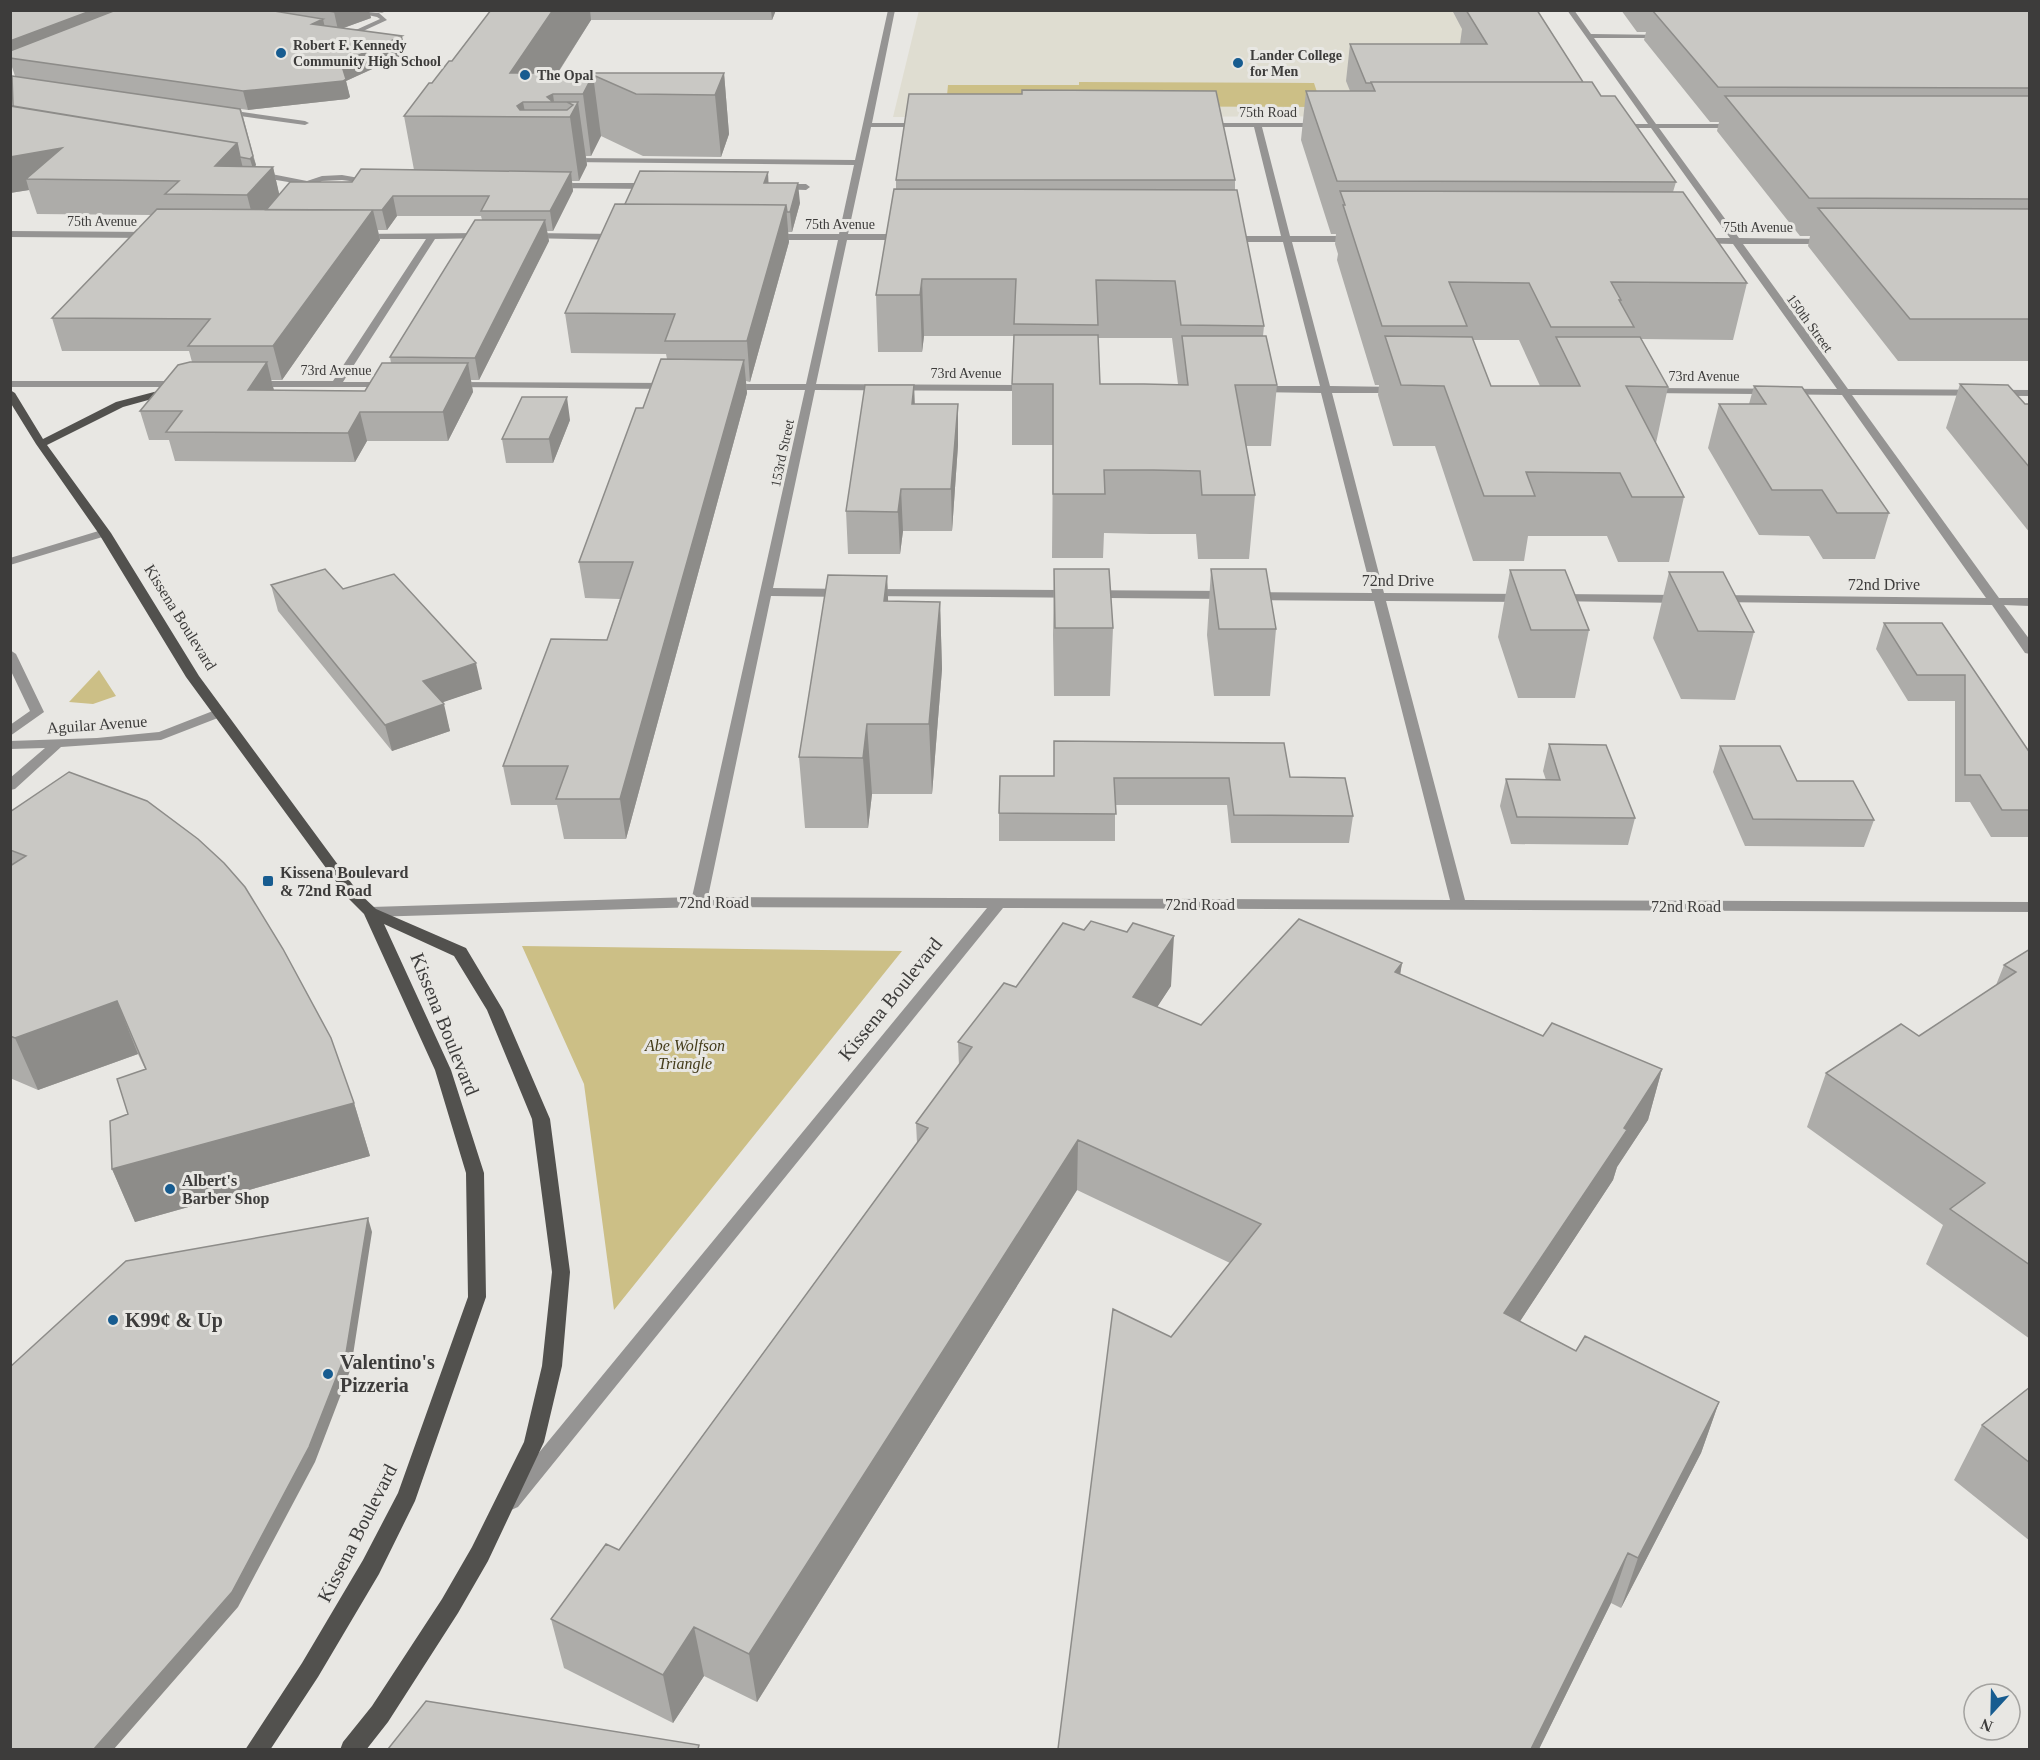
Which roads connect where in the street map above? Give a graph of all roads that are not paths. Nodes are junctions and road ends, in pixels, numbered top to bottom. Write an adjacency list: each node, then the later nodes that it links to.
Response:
1 (348, 10): 4 (street)
2 (892, 10): 9 (street, 153rd Street)
3 (1570, 10): 5 (street, 150th Street)
4 (327, 32)
5 (1589, 36): 6 (street); 15 (street, 150th Street)
6 (1678, 36)
7 (212, 109): 8 (street)
8 (305, 123)
9 (866, 124): 10 (street); 19 (street, 153rd Street)
10 (937, 125)
11 (1198, 125): 12 (street, 75th Road)
12 (1257, 125): 13 (street, 75th Road); 40 (street)
13 (1328, 125)
14 (1601, 126): 15 (street)
15 (1653, 126): 16 (street); 43 (street, 150th Street)
16 (1745, 126)
17 (562, 160): 18 (street)
18 (738, 162): 19 (street); 20 (street)
19 (858, 163): 37 (street, 153rd Street)
20 (568, 169)
21 (251, 173): 23 (street)
22 (382, 182): 23 (street)
23 (307, 183): 28 (street)
24 (547, 186): 25 (street)
25 (665, 186)
26 (771, 187): 27 (street)
27 (806, 187)
28 (288, 201)
29 (10, 234): 30 (street, 75th Avenue)
30 (156, 235)
31 (351, 236): 32 (street)
32 (432, 236): 33 (street); 48 (street)
33 (491, 236)
34 (515, 236): 35 (street)
35 (634, 237)
36 (764, 237): 37 (street, 75th Avenue)
37 (843, 237): 38 (street, 75th Avenue); 53 (street, 153rd Street)
38 (915, 237)
39 (1215, 239): 40 (street)
40 (1287, 239): 41 (street); 56 (street)
41 (1370, 239)
42 (1683, 241): 43 (street, 75th Avenue)
43 (1734, 241): 44 (street, 75th Avenue); 59 (street, 150th Street)
44 (1835, 241)
45 (10, 384): 47 (street)
46 (247, 384): 48 (street, 73rd Avenue)
47 (194, 385): 62 (main road)
48 (336, 385): 49 (street, 73rd Avenue)
49 (395, 385)
50 (443, 385): 51 (street)
51 (682, 386)
52 (718, 387): 53 (street, 73rd Avenue)
53 (812, 387): 54 (street, 73rd Avenue); 65 (street, 153rd Street)
54 (1044, 388)
55 (1244, 389): 56 (street)
56 (1326, 389): 57 (street); 66 (street)
57 (1409, 390)
58 (1637, 391): 59 (street, 73rd Avenue)
59 (1844, 392): 61 (street, 73rd Avenue); 67 (street, 150th Street)
60 (10, 393): 62 (main road, Kissena Boulevard)
61 (2030, 393)
62 (41, 444): 63 (main road, Kissena Boulevard)
63 (105, 533): 64 (street); 71 (main road, Kissena Boulevard)
64 (10, 562)
65 (766, 592): 66 (street, 72nd Drive); 76 (street, 153rd Street)
66 (1379, 597): 67 (street, 72nd Drive); 78 (street)
67 (1995, 601): 68 (street, 72nd Drive); 69 (street, 150th Street)
68 (2030, 602)
69 (2030, 650)
70 (10, 654): 72 (street)
71 (218, 713): 73 (street, Aguilar Avenue); 80 (main road, Kissena Boulevard)
72 (10, 732)
73 (56, 745): 74 (street, Aguilar Avenue); 75 (street)
74 (10, 746)
75 (10, 786)
76 (699, 902): 77 (street, 72nd Road); 80 (street, 72nd Road)
77 (999, 903): 78 (street, 72nd Road); 81 (street, Kissena Boulevard)
78 (1459, 905): 79 (street, 72nd Road)
79 (2030, 907)
80 (371, 912): 81 (main road, Kissena Boulevard); 82 (main road, Kissena Boulevard)
81 (499, 1515): 83 (main road, Kissena Boulevard)
82 (256, 1749)
83 (351, 1749)

